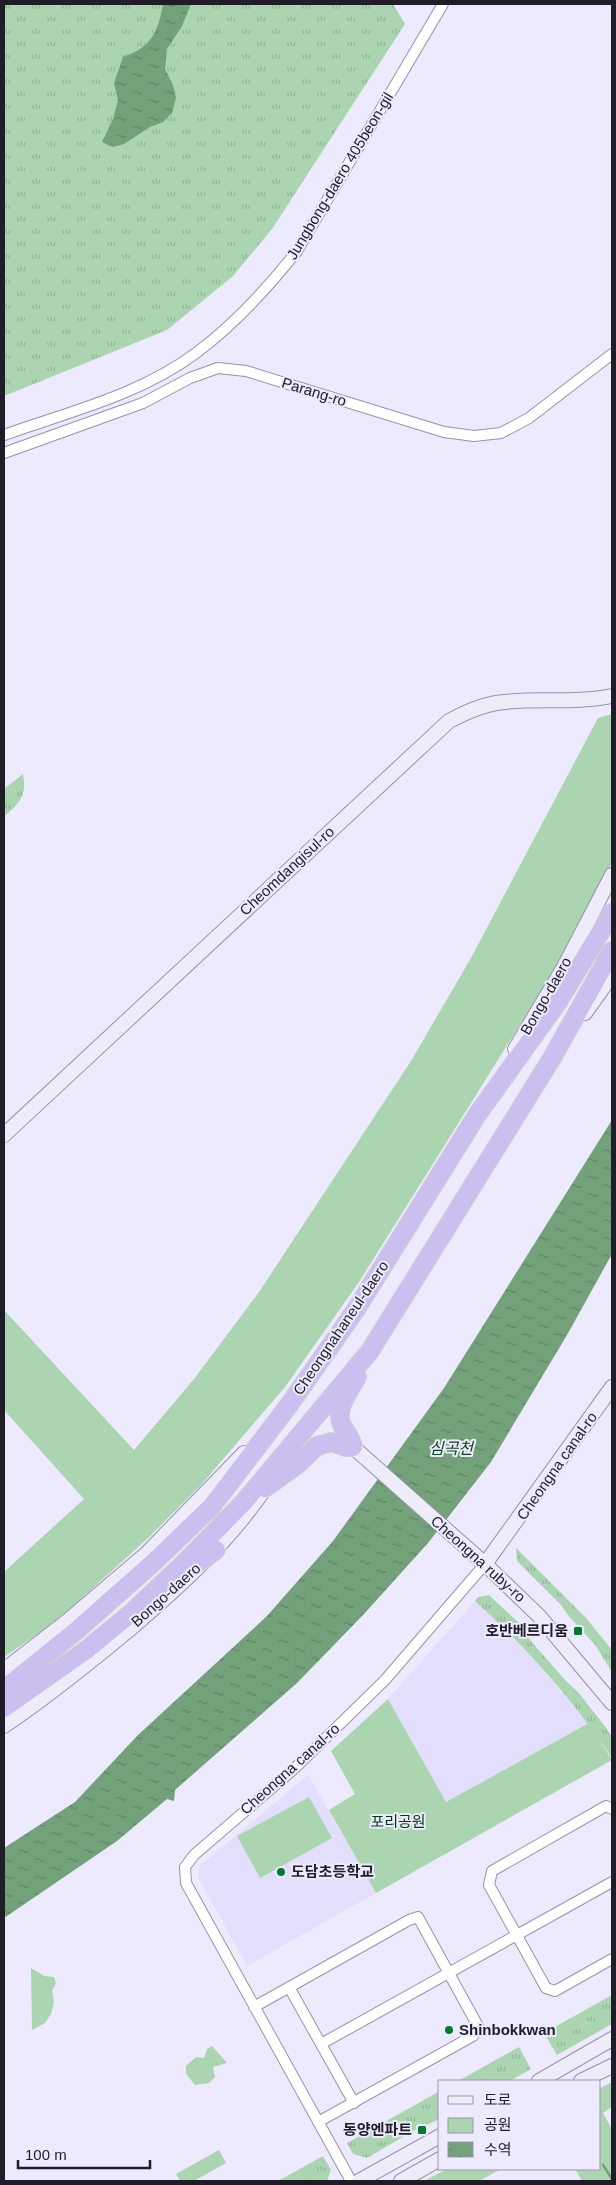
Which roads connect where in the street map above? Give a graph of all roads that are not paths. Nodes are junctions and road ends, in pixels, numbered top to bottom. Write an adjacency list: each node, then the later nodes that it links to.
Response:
1 (443, 4): 3 (street, Jungbong-daero 405beon-gil)
2 (612, 354): 4 (street, Parang-ro)
3 (4, 435)
4 (4, 453)
5 (612, 696): 12 (street, Cheomdangisul-ro)
6 (612, 876): 11 (street, Bongo-daero)
7 (612, 913): 11 (highway, Cheongnahaneul-daero)
8 (612, 951): 10 (highway, Cheongnahaneul-daero)
9 (612, 975): 10 (street)
10 (552, 1058): 13 (highway, Cheongnahaneul-daero)
11 (477, 1115): 15 (highway, Cheongnahaneul-daero)
12 (4, 1135)
13 (370, 1350): 16 (highway, Cheongnahaneul-daero); 17 (highway)
14 (612, 1387): 20 (street, Cheongna canal-ro)
15 (289, 1405): 22 (street); 23 (highway, Cheongnahaneul-daero)
16 (299, 1436): 18 (street, Bongo-daero); 21 (highway, Cheongnahaneul-daero)
17 (352, 1447): 18 (highway); 20 (street, Cheongna ruby-ro)
18 (265, 1488): 19 (street, Bongo-daero)
19 (216, 1550): 21 (highway); 26 (street, Bongo-daero)
20 (486, 1564): 24 (street, Cheongna ruby-ro); 33 (street, Cheongna canal-ro)
21 (109, 1631): 25 (highway, Cheongnahaneul-daero)
22 (4, 1670)
23 (4, 1689)
24 (612, 1703)
25 (4, 1708)
26 (4, 1726)
27 (612, 1809): 29 (street)
28 (612, 1882): 29 (street)
29 (517, 1935): 30 (street); 31 (street)
30 (612, 1959)
31 (448, 1974): 32 (street); 35 (street); 39 (street)
32 (289, 1987): 33 (street); 35 (street)
33 (254, 2007): 40 (street, Cheongna canal-ro)
34 (612, 2039): 37 (street)
35 (321, 2044): 39 (street)
36 (612, 2066): 38 (street)
37 (541, 2080)
38 (583, 2080)
39 (354, 2102): 40 (street)
40 (318, 2122): 43 (street, Cheongna canal-ro)
41 (438, 2137): 44 (street)
42 (438, 2160): 45 (street)
43 (351, 2181)
44 (359, 2181)
45 (401, 2181)

